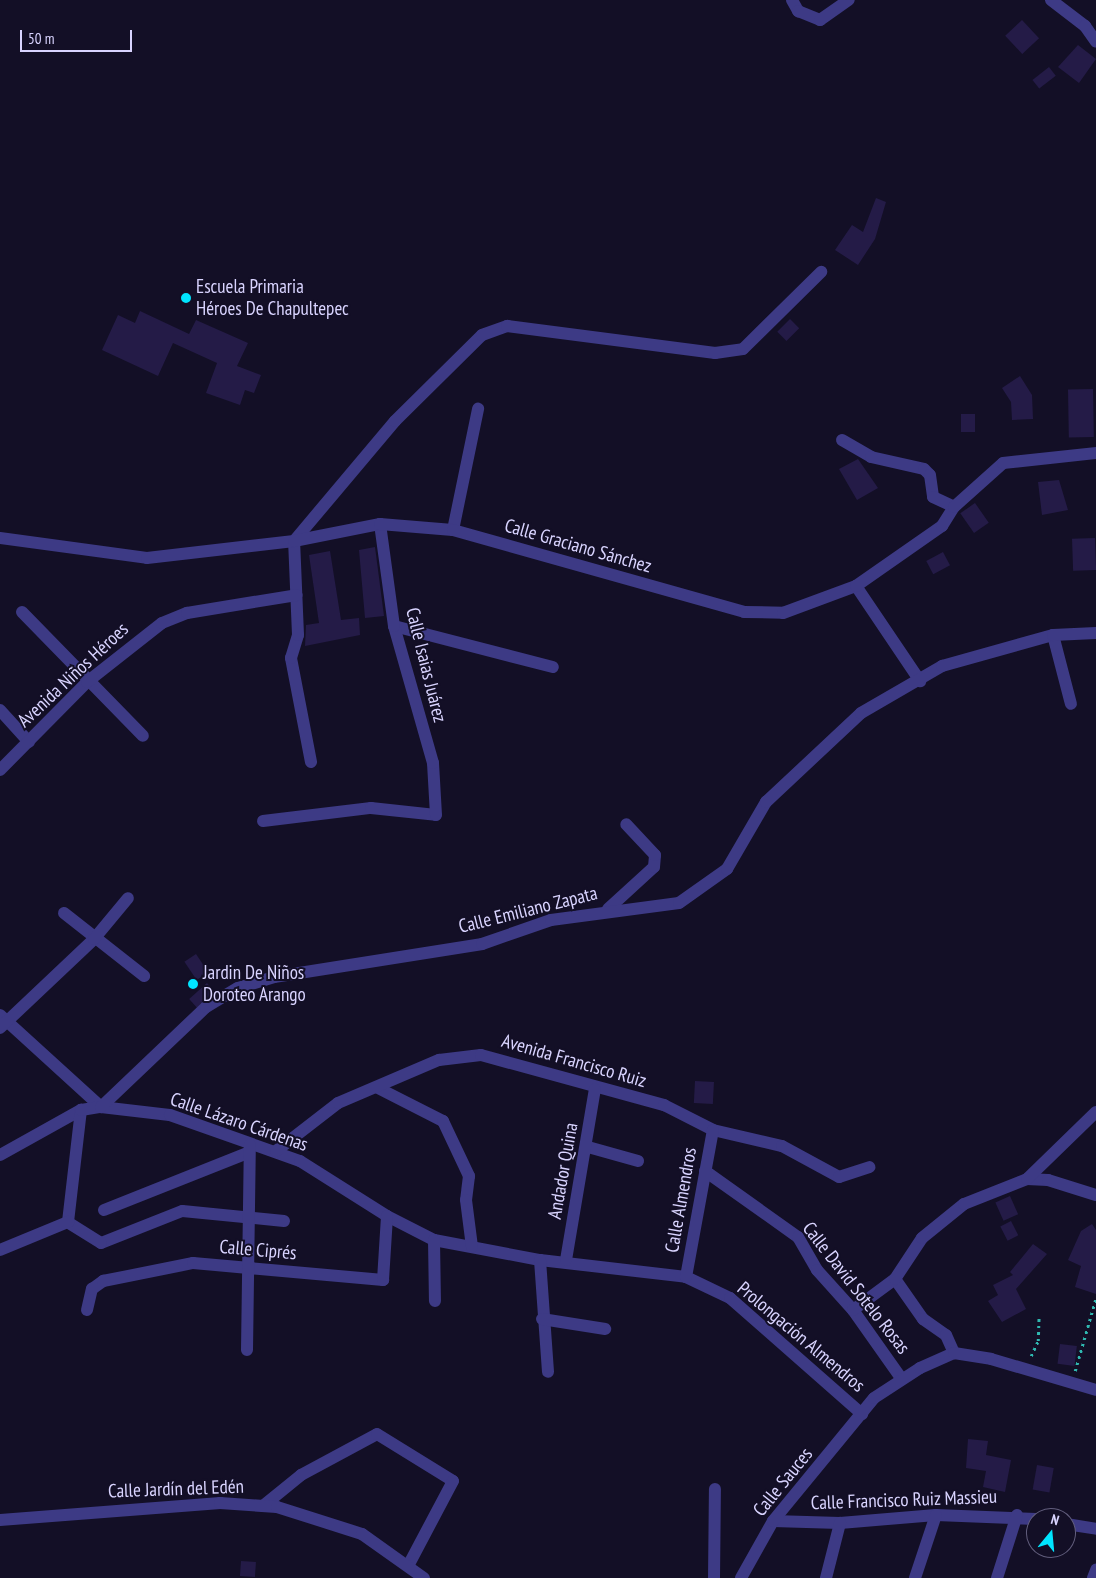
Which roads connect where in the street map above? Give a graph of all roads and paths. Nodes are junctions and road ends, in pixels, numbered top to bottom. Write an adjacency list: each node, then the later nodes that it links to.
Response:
1 (792, 0): 2 (street)
2 (849, 0)
3 (1051, 0): 4 (street)
4 (1096, 42)
5 (821, 272): 13 (street)
6 (478, 409): 11 (street)
7 (842, 440): 9 (street)
8 (1096, 454): 9 (street, Calle Graciano Sánchez)
9 (954, 508): 14 (street, Calle Graciano Sánchez)
10 (380, 524): 11 (street, Calle Graciano Sánchez); 13 (street, Calle Graciano Sánchez); 17 (street, Calle Isaias Juárez)
11 (453, 530): 14 (street, Calle Graciano Sánchez)
12 (0, 538): 13 (street, Calle Graciano Sánchez)
13 (294, 541): 15 (street)
14 (856, 586): 21 (street)
15 (297, 595): 22 (street, Avenida Niños Héroes); 27 (street)
16 (22, 612): 22 (street)
17 (394, 626): 20 (street); 29 (street, Calle Isaias Juárez)
18 (1096, 633): 19 (street, Calle Emiliano Zapata)
19 (1053, 635): 21 (street, Calle Emiliano Zapata); 23 (street)
20 (553, 667)
21 (920, 681): 32 (street, Calle Emiliano Zapata)
22 (87, 682): 25 (street); 26 (street, Avenida Niños Héroes)
23 (1071, 704)
24 (0, 710): 26 (street)
25 (143, 736)
26 (29, 742): 28 (street, Avenida Niños Héroes)
27 (311, 762)
28 (0, 770)
29 (263, 821)
30 (626, 824): 32 (street)
31 (128, 898): 34 (street)
32 (608, 909): 39 (street, Calle Emiliano Zapata)
33 (64, 913): 34 (street)
34 (94, 939): 35 (street); 36 (street)
35 (144, 976)
36 (3, 1021): 39 (street)
37 (378, 1088): 38 (street, Avenida Francisco Ruiz); 45 (street, Avenida Francisco Ruiz); 58 (street)
38 (595, 1088): 42 (street, Avenida Francisco Ruiz); 43 (street, Andador Quina)
39 (101, 1107): 40 (street, Calle Lázaro Cárdenas); 44 (street, Calle Lázaro Cárdenas)
40 (81, 1110): 46 (street); 56 (street)
41 (1096, 1112): 50 (street)
42 (713, 1130): 48 (street, Avenida Francisco Ruiz); 49 (street, Calle Almendros)
43 (588, 1147): 47 (street); 61 (street, Andador Quina)
44 (248, 1149): 45 (street, Calle Lázaro Cárdenas); 52 (street); 54 (street)
45 (276, 1151): 53 (street, Calle Lázaro Cárdenas)
46 (0, 1156)
47 (638, 1161)
48 (869, 1167)
49 (705, 1171): 63 (street, Calle Almendros); 68 (street, Calle David Sotelo Rosas)
50 (1027, 1179): 51 (street); 64 (street)
51 (1096, 1195)
52 (104, 1210)
53 (387, 1216): 57 (street, Calle Lázaro Cárdenas); 62 (street, Calle Ciprés)
54 (249, 1219): 55 (street); 56 (street); 62 (street)
55 (284, 1221)
56 (68, 1222): 59 (street)
57 (434, 1240): 58 (street, Calle Lázaro Cárdenas); 66 (street)
58 (472, 1247): 60 (street, Calle Lázaro Cárdenas)
59 (0, 1250)
60 (540, 1260): 61 (street, Prolongación Almendros); 70 (street)
61 (566, 1260): 63 (street, Prolongación Almendros)
62 (246, 1268): 67 (street, Calle Ciprés); 72 (street)
63 (686, 1277): 79 (street, Prolongación Almendros)
64 (895, 1279): 68 (street); 73 (street)
65 (1096, 1298): 77 (path)
66 (434, 1301)
67 (87, 1310)
68 (853, 1310): 76 (street, Calle David Sotelo Rosas)
69 (1039, 1317): 74 (path)
70 (542, 1318): 71 (street); 75 (street)
71 (605, 1330)
72 (247, 1350)
73 (954, 1353): 74 (street); 76 (street, Calle Sauces)
74 (1023, 1370): 77 (street)
75 (548, 1372)
76 (901, 1378): 79 (street, Calle Sauces)
77 (1073, 1386): 78 (street)
78 (1096, 1390)
79 (862, 1414): 86 (street, Calle Sauces)
80 (715, 1489): 93 (street)
81 (263, 1506): 85 (street, Calle Jardín del Edén); 90 (street, Calle Jardín del Edén); 90 (street)
82 (936, 1515): 83 (street, Calle Francisco Ruiz Massieu); 87 (street, Calle Francisco Ruiz Massieu); 96 (street)
83 (1017, 1516): 84 (street, Calle Francisco Ruiz Massieu); 97 (street)
84 (1026, 1517)
85 (0, 1520)
86 (773, 1521): 87 (street, Calle Francisco Ruiz Massieu); 94 (street, Calle Sauces)
87 (840, 1523): 95 (street)
88 (1076, 1526): 89 (street)
89 (1096, 1529)
90 (409, 1564): 92 (street, Calle Jardín del Edén)
91 (1096, 1570): 98 (street)
92 (424, 1578)
93 (714, 1578)
94 (741, 1578)
95 (826, 1578)
96 (916, 1578)
97 (997, 1578)
98 (1093, 1578)

